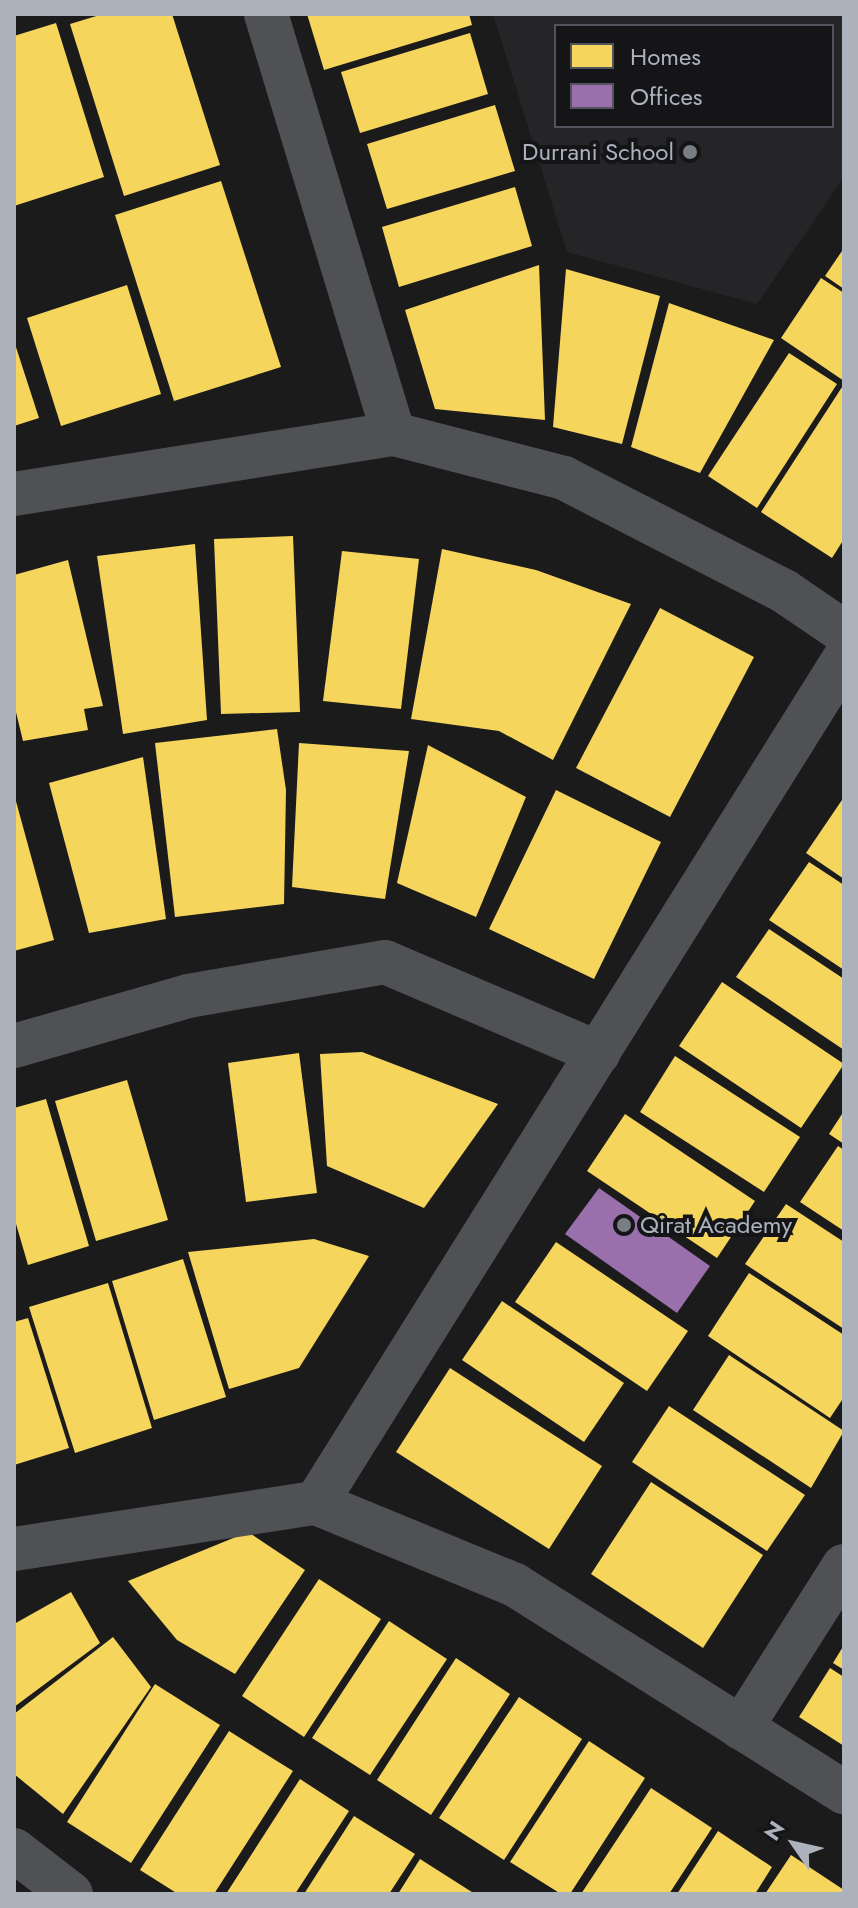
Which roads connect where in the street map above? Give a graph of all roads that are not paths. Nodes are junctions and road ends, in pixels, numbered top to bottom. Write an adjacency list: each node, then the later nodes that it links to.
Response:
1 (266, 14): 2 (street)
2 (394, 434): 3 (street); 4 (street)
3 (14, 494)
4 (844, 632)
5 (844, 659): 7 (street)
6 (14, 1046): 7 (street)
7 (598, 1053): 8 (street)
8 (316, 1503): 9 (street); 11 (street)
9 (14, 1549)
10 (844, 1566): 11 (street)
11 (741, 1728): 12 (street)
12 (844, 1792)
13 (14, 1850): 14 (street)
14 (71, 1894)

